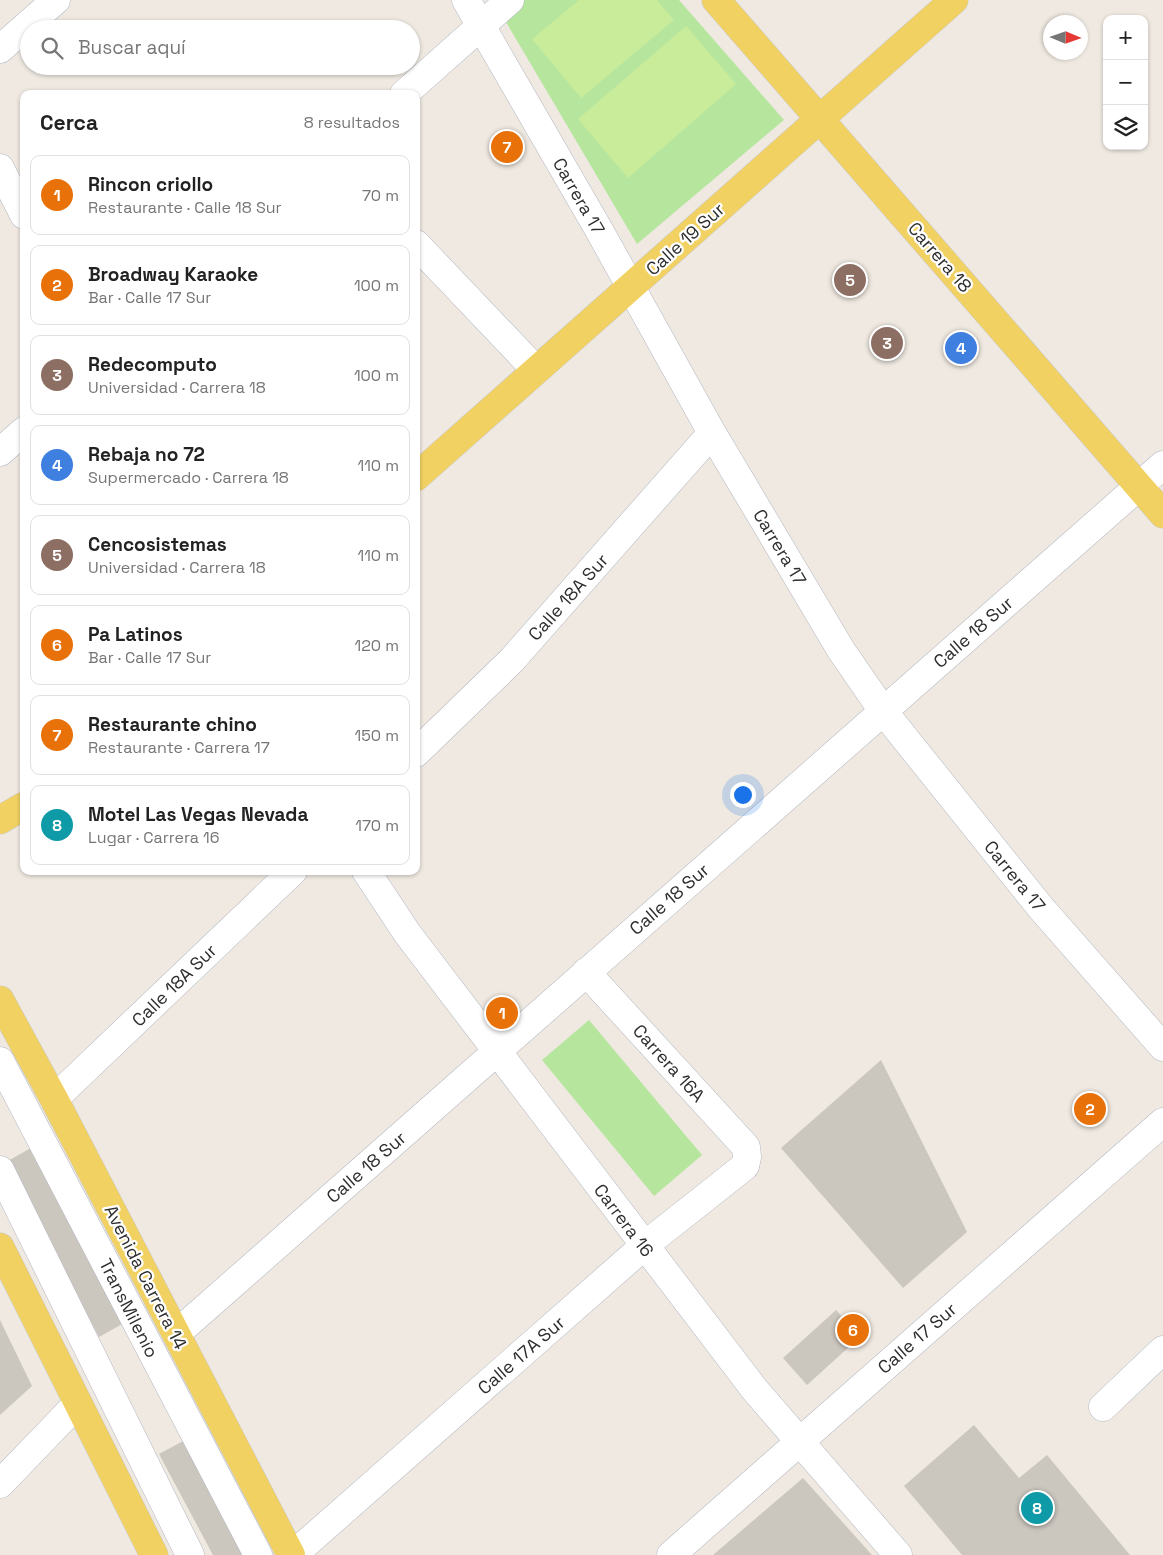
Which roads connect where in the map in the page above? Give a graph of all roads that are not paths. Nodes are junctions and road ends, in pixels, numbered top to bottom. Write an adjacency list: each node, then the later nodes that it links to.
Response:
1 (56, 0): 6 (street)
2 (466, 0): 7 (street, Carrera 17)
3 (510, 0): 7 (street)
4 (716, 0): 11 (main road, Carrera 18)
5 (954, 0): 11 (main road, Calle 19 Sur)
6 (33, 20)
7 (481, 26): 10 (street); 15 (street, Carrera 17)
8 (20, 32): 9 (street)
9 (0, 49)
10 (409, 90)
11 (820, 119): 15 (main road, Calle 19 Sur); 22 (main road, Carrera 18)
12 (0, 168): 13 (street)
13 (20, 207)
14 (420, 248): 16 (street)
15 (631, 287): 16 (main road, Calle 19 Sur); 18 (street, Carrera 17)
16 (536, 370): 21 (main road, Calle 19 Sur)
17 (20, 434): 19 (street)
18 (712, 434): 24 (street, Carrera 17); 25 (street, Calle 18A Sur)
19 (0, 452)
20 (1163, 465): 22 (street, Calle 18 Sur)
21 (420, 473)
22 (1139, 486): 23 (main road, Carrera 18); 24 (street, Calle 18 Sur)
23 (1163, 514)
24 (884, 711): 30 (street, Calle 18 Sur); 32 (street, Carrera 17)
25 (420, 749)
26 (20, 808): 27 (main road)
27 (0, 820)
28 (289, 875): 35 (street, Calle 18A Sur)
29 (369, 875): 33 (street, Carrera 16)
30 (586, 972): 33 (street, Calle 18 Sur); 37 (street, Carrera 16A)
31 (0, 1000): 35 (main road, Avenida Carrera 14)
32 (1163, 1047)
33 (497, 1052): 39 (street, Carrera 16); 41 (street, Calle 18 Sur)
34 (0, 1061): 49 (street, TransMilenio)
35 (54, 1099): 41 (main road, Avenida Carrera 14)
36 (1163, 1122): 45 (street, Calle 17 Sur)
37 (747, 1157): 39 (street, Calle 17A Sur)
38 (0, 1170): 48 (street)
39 (644, 1246): 45 (street, Carrera 16); 50 (street, Calle 17A Sur)
40 (0, 1247): 43 (main road)
41 (176, 1334): 50 (main road, Avenida Carrera 14)
42 (1163, 1350): 44 (street)
43 (77, 1404): 46 (street); 47 (main road)
44 (1103, 1407)
45 (800, 1442): 51 (street, Calle 17 Sur); 52 (street, Carrera 16)
46 (0, 1484)
47 (154, 1555)
48 (190, 1555)
49 (258, 1555)
50 (292, 1555)
51 (671, 1555)
52 (898, 1555)

